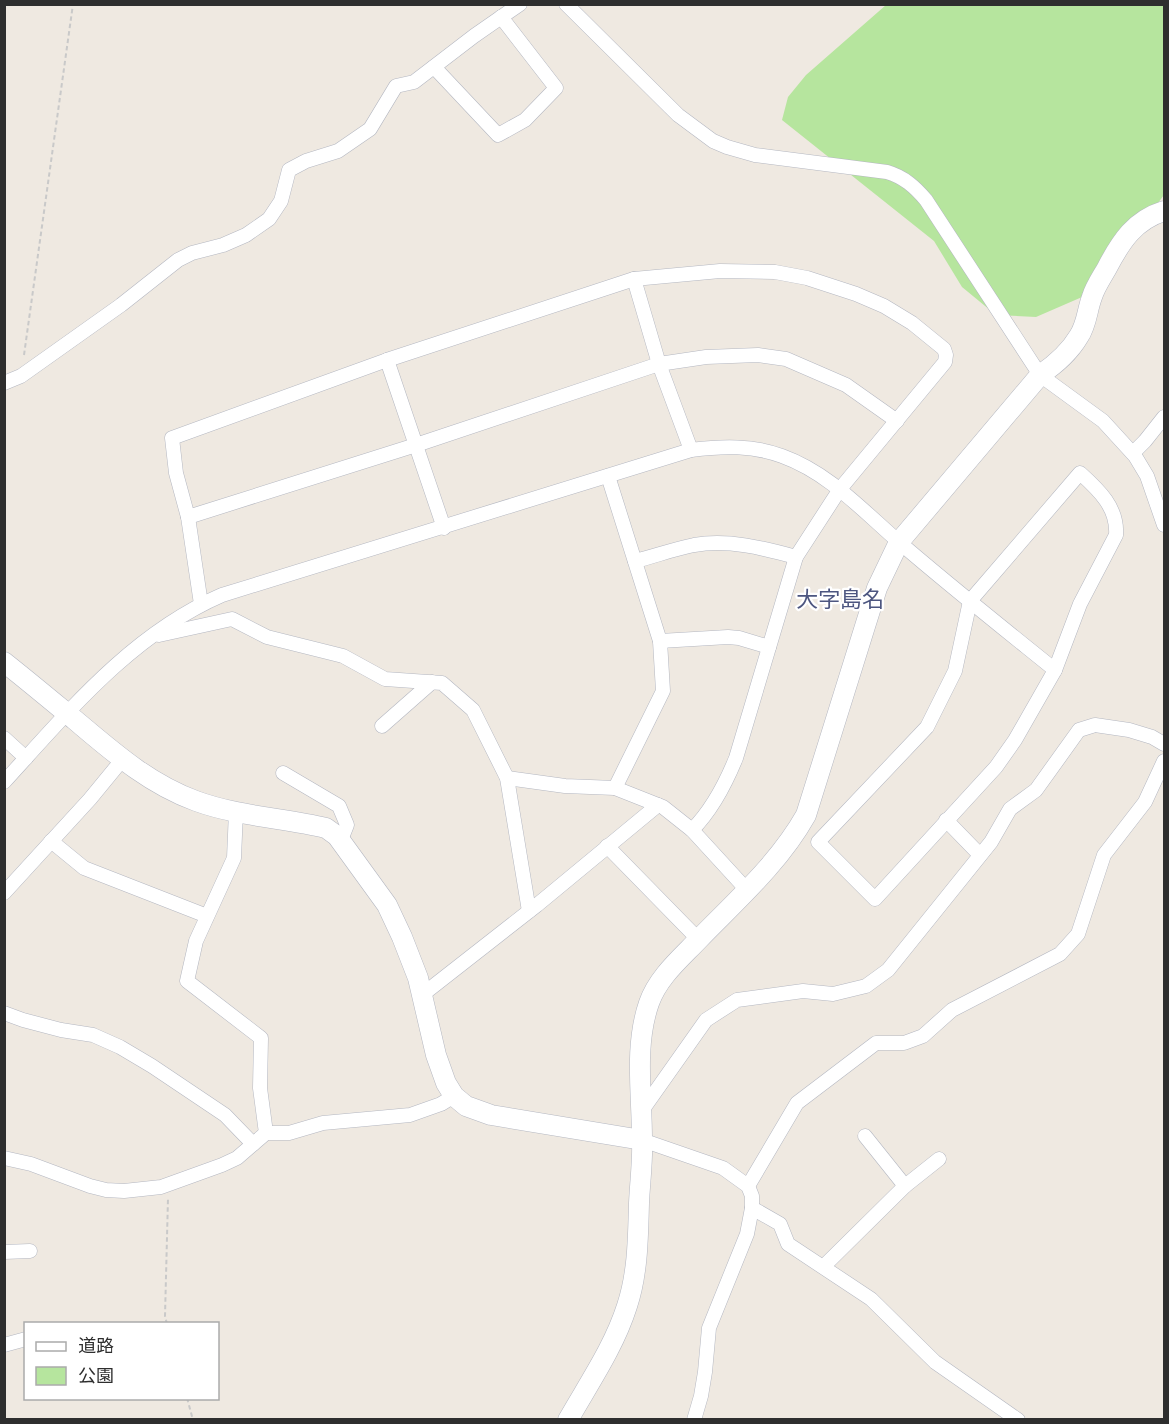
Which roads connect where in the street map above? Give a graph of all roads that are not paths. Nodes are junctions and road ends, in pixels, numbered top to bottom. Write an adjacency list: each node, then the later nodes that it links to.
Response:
1 (519, 4): 3 (street)
2 (566, 4): 9 (street)
3 (501, 17): 4 (street); 4 (street)
4 (434, 67): 10 (street)
5 (1164, 212): 9 (street)
6 (633, 279): 7 (street); 8 (street); 12 (street)
7 (387, 360): 13 (street); 18 (street)
8 (659, 364): 12 (street); 13 (street); 14 (street)
9 (1040, 375): 15 (street); 21 (street)
10 (4, 383)
11 (1164, 417): 15 (street)
12 (897, 421): 17 (street)
13 (416, 446): 18 (street); 20 (street)
14 (691, 450): 16 (street); 17 (street)
15 (1133, 453): 19 (street)
16 (608, 476): 20 (street); 23 (street)
17 (840, 489): 21 (street); 22 (street)
18 (188, 517): 25 (street)
19 (1164, 525)
20 (444, 528): 25 (street)
21 (899, 542): 24 (street); 51 (street)
22 (796, 557): 23 (street); 28 (street)
23 (635, 561): 27 (street)
24 (970, 601): 30 (street); 30 (street); 45 (street)
25 (201, 604): 26 (street)
26 (149, 638): 31 (street); 32 (street)
27 (660, 641): 28 (street); 42 (street)
28 (769, 647): 46 (street)
29 (4, 662): 32 (street)
30 (1055, 670): 45 (street)
31 (432, 682): 33 (street); 40 (street)
32 (67, 714): 36 (street); 37 (street)
33 (382, 726)
34 (4, 738): 36 (street)
35 (1164, 744): 50 (street)
36 (26, 758): 41 (street)
37 (122, 760): 44 (street); 48 (street)
38 (1164, 761): 66 (street)
39 (284, 773): 47 (street)
40 (507, 778): 42 (street); 53 (street)
41 (4, 782)
42 (615, 788): 43 (street)
43 (658, 805): 46 (street); 49 (street)
44 (236, 811): 47 (street); 54 (street)
45 (946, 820): 50 (street)
46 (692, 830): 51 (street)
47 (341, 840): 56 (street)
48 (51, 841): 52 (street); 54 (street)
49 (607, 846): 53 (street); 55 (street)
50 (980, 855): 59 (street)
51 (747, 890): 55 (street)
52 (4, 893)
53 (529, 911): 56 (street)
54 (207, 916): 60 (street)
55 (699, 940): 59 (street)
56 (423, 995): 58 (street)
57 (4, 1013): 63 (street)
58 (454, 1096): 60 (street); 62 (street)
59 (641, 1112): 62 (street)
60 (266, 1133): 63 (street)
61 (865, 1136): 67 (street)
62 (642, 1140): 66 (street); 74 (street)
63 (253, 1144): 64 (street)
64 (4, 1158)
65 (939, 1159): 67 (street)
66 (748, 1186): 68 (street)
67 (905, 1186): 71 (street)
68 (752, 1208): 71 (street); 75 (street)
69 (30, 1251): 70 (street)
70 (4, 1252)
71 (824, 1266): 76 (street)
72 (24, 1340): 73 (street)
73 (4, 1345)
74 (568, 1419)
75 (694, 1419)
76 (1018, 1419)

